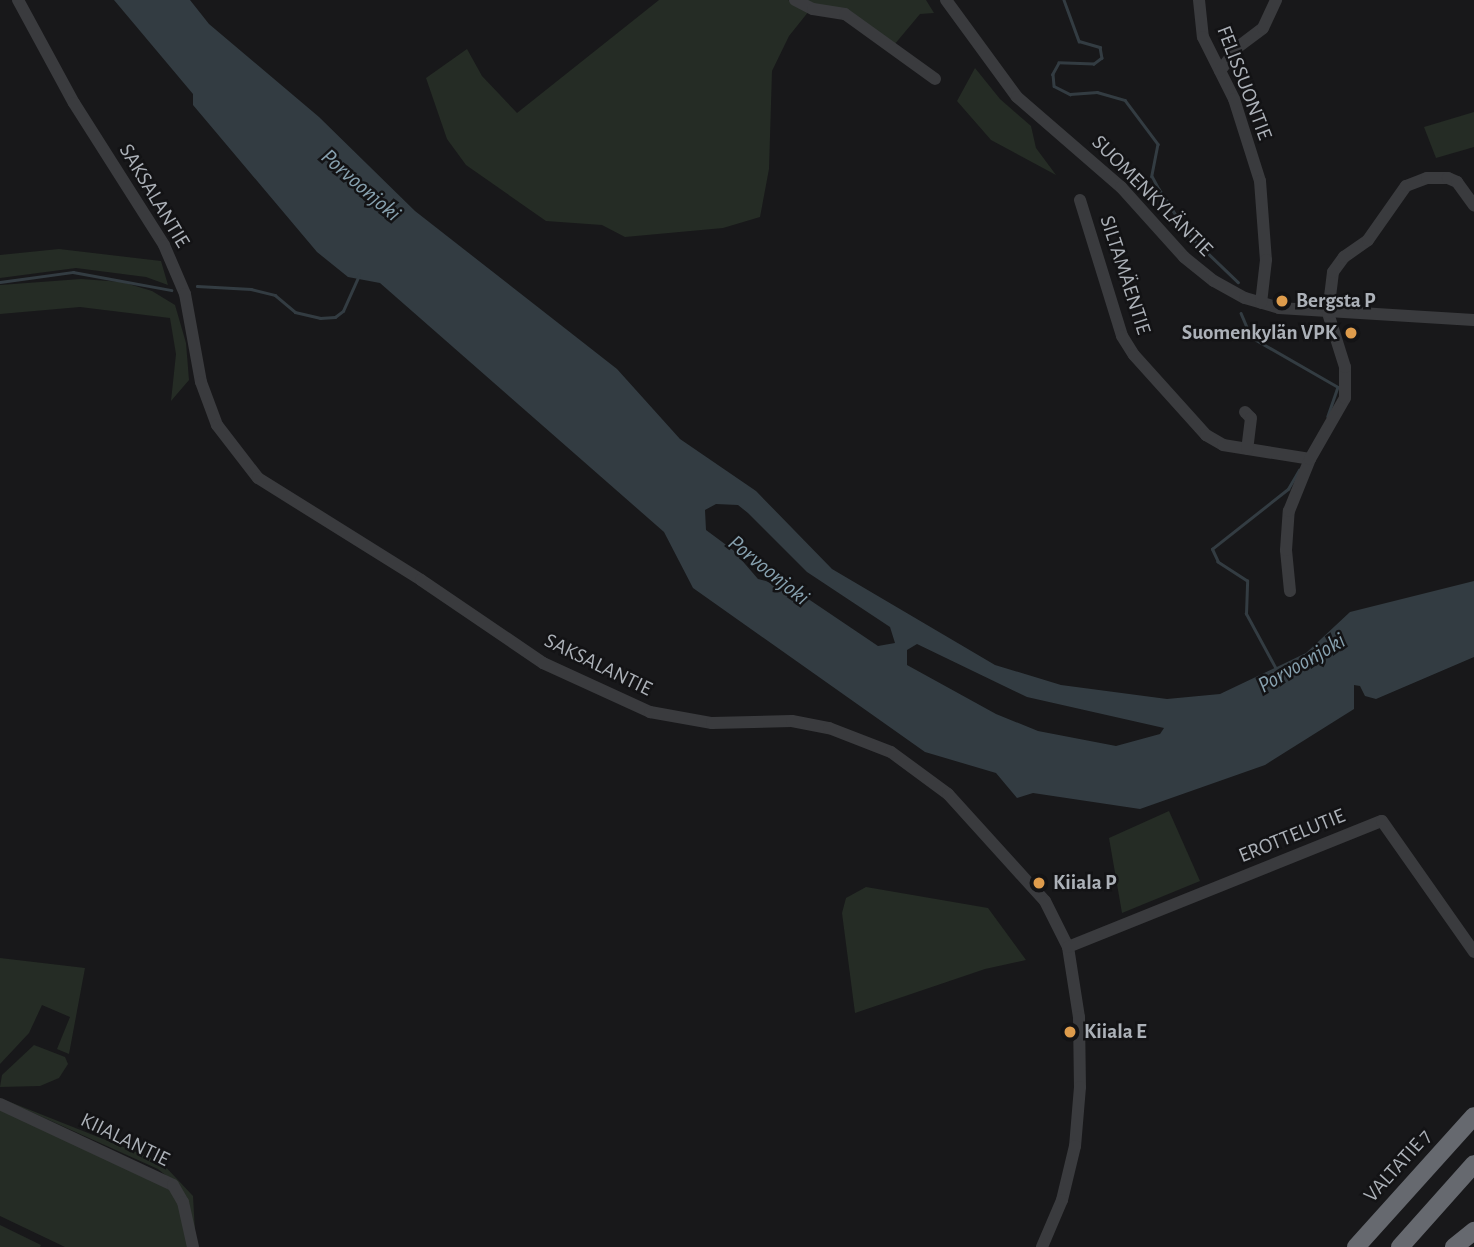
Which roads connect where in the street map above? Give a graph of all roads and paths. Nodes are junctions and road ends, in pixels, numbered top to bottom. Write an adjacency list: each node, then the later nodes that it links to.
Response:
1 (18, 0): 17 (street, SAKSALANTIE)
2 (795, 0): 7 (street)
3 (946, 0): 10 (street, SUOMENKYLÄNTIE)
4 (1199, 0): 6 (street, FELISSUONTIE)
5 (1276, 0): 6 (street)
6 (1220, 71): 10 (street, FELISSUONTIE)
7 (935, 79)
8 (1080, 200): 14 (street, SILTAMÄENTIE)
9 (1474, 205): 11 (street)
10 (1261, 303): 11 (street, SUOMENKYLÄNTIE)
11 (1328, 313): 12 (street, SUOMENKYLÄNTIE); 15 (street)
12 (1474, 320)
13 (1245, 412): 14 (street)
14 (1247, 449): 15 (street, SILTAMÄENTIE)
15 (1310, 460): 16 (street)
16 (1290, 591)
17 (1068, 947): 18 (street, EROTTELUTIE); 24 (street, SAKSALANTIE)
18 (1474, 952)
19 (0, 1104): 23 (street, KIIALANTIE)
20 (1474, 1116): 25 (highway, VALTATIE 7)
21 (1474, 1164): 26 (highway)
22 (1474, 1231): 27 (highway)
23 (193, 1247)
24 (1042, 1247)
25 (1356, 1247)
26 (1400, 1247)
27 (1454, 1247)

